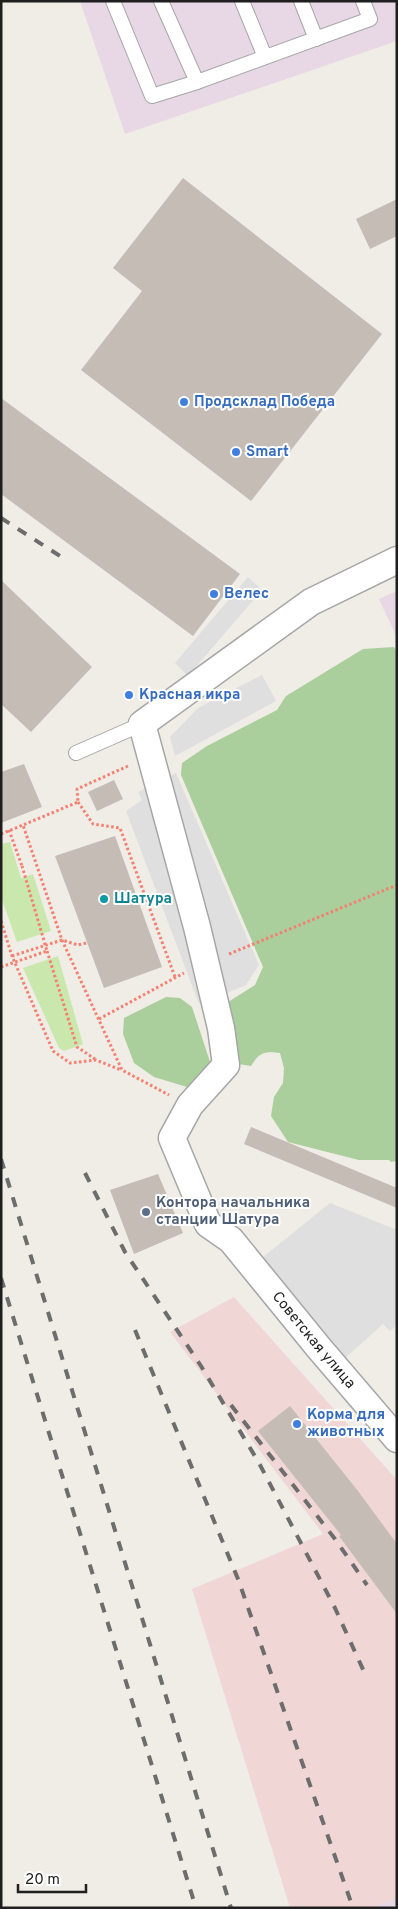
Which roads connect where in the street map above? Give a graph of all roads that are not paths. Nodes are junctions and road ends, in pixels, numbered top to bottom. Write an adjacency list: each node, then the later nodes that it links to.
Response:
1 (114, 1): 8 (lane)
2 (161, 1): 8 (lane)
3 (242, 1): 7 (lane)
4 (301, 1): 6 (lane)
5 (362, 1): 6 (lane)
6 (316, 39): 7 (lane)
7 (264, 58): 8 (lane)
8 (197, 82)
9 (397, 560): 10 (street)
10 (142, 724): 11 (lane); 12 (street, Советская улица)
11 (76, 754)
12 (397, 1439)

